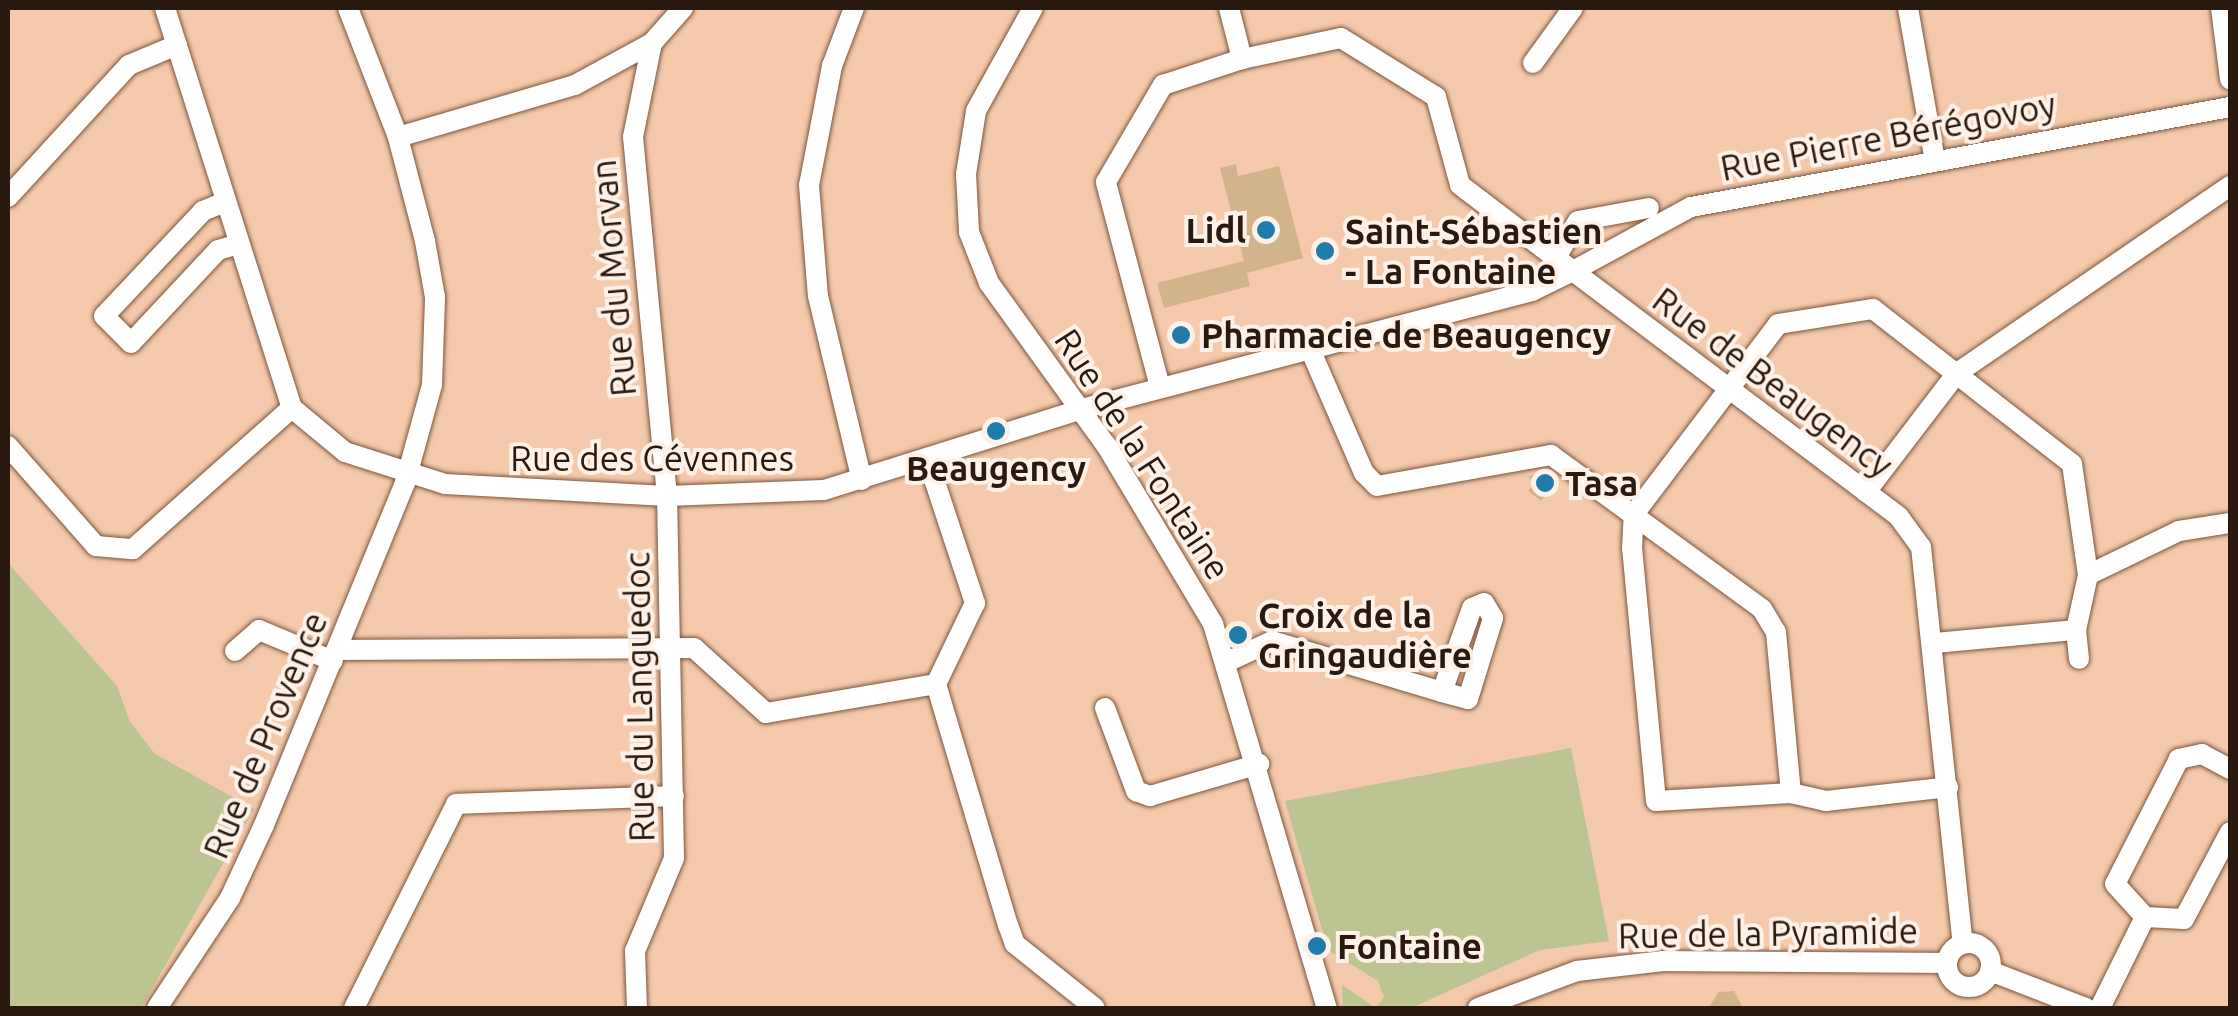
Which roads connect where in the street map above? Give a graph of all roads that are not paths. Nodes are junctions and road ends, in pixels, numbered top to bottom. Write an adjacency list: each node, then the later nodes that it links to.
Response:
1 (165, 8): 11 (street)
2 (348, 8): 16 (street, Rue de Provence)
3 (682, 8): 10 (street, Rue du Morvan)
4 (854, 8): 34 (street)
5 (1033, 8): 30 (street, Rue de la Fontaine)
6 (1229, 8): 12 (street)
7 (1573, 8): 13 (street)
8 (1908, 8): 17 (street)
9 (2221, 8): 14 (street)
10 (652, 43): 16 (street); 36 (street, Rue du Morvan)
11 (177, 45): 19 (street); 20 (street)
12 (1242, 58): 23 (street, Rue de Beaugency); 27 (street, Rue de Beaugency)
13 (1533, 63)
14 (2230, 78)
15 (2230, 107): 17 (street, Rue Pierre Bérégovoy)
16 (398, 137): 33 (street, Rue de Provence)
17 (1934, 156): 24 (street, Rue Pierre Bérégovoy)
18 (2230, 186): 26 (street)
19 (8, 197)
20 (225, 202): 22 (street); 22 (street)
21 (1649, 208): 23 (street)
22 (238, 244): 29 (street)
23 (1556, 256): 24 (street, Rue de Beaugency)
24 (1573, 271): 25 (street); 28 (street, Rue de Beaugency)
25 (1310, 349): 27 (street); 37 (street)
26 (1957, 373): 28 (street); 35 (street); 39 (street)
27 (1160, 388): 30 (street)
28 (1728, 388): 35 (street, Rue de Beaugency); 37 (street)
29 (292, 408): 31 (street); 33 (street, Rue des Cévennes)
30 (1082, 409): 32 (street, Rue des Cévennes); 46 (street, Rue de la Fontaine)
31 (8, 446)
32 (928, 461): 34 (street, Rue des Cévennes); 47 (street)
33 (408, 475): 36 (street, Rue des Cévennes); 44 (street, Rue de Provence)
34 (862, 480): 36 (street, Rue des Cévennes)
35 (1866, 492): 41 (street, Rue de Beaugency)
36 (667, 496): 42 (street, Rue du Languedoc)
37 (1634, 514): 53 (street); 53 (street)
38 (2230, 523): 39 (street)
39 (2088, 575): 40 (street)
40 (2076, 630): 41 (street); 45 (street)
41 (1935, 644): 52 (street, Rue de Beaugency)
42 (673, 645): 44 (street); 47 (street); 54 (street, Rue du Languedoc)
43 (234, 651): 44 (street)
44 (335, 655): 62 (street, Rue de Provence)
45 (2079, 659)
46 (1229, 662): 48 (street); 50 (street, Rue de la Fontaine)
47 (936, 684): 65 (street)
48 (1442, 692)
49 (1105, 708): 50 (street)
50 (1258, 764): 66 (street, Rue de la Fontaine)
51 (2230, 769): 56 (street)
52 (1948, 787): 53 (street); 57 (street, Rue de Beaugency)
53 (1791, 793)
54 (674, 796): 63 (street); 64 (street, Rue du Languedoc)
55 (2230, 832): 56 (street)
56 (2145, 917): 69 (street)
57 (1963, 944): 58 (street); 59 (street)
58 (1946, 963): 60 (street); 61 (street, Rue de la Pyramide)
59 (1990, 971): 60 (street); 68 (street)
60 (1970, 998)
61 (1524, 999): 67 (street, Rue de la Pyramide)
62 (156, 1008)
63 (354, 1008)
64 (637, 1008)
65 (1095, 1008)
66 (1327, 1008)
67 (1478, 1008)
68 (2086, 1008)
69 (2100, 1008)

